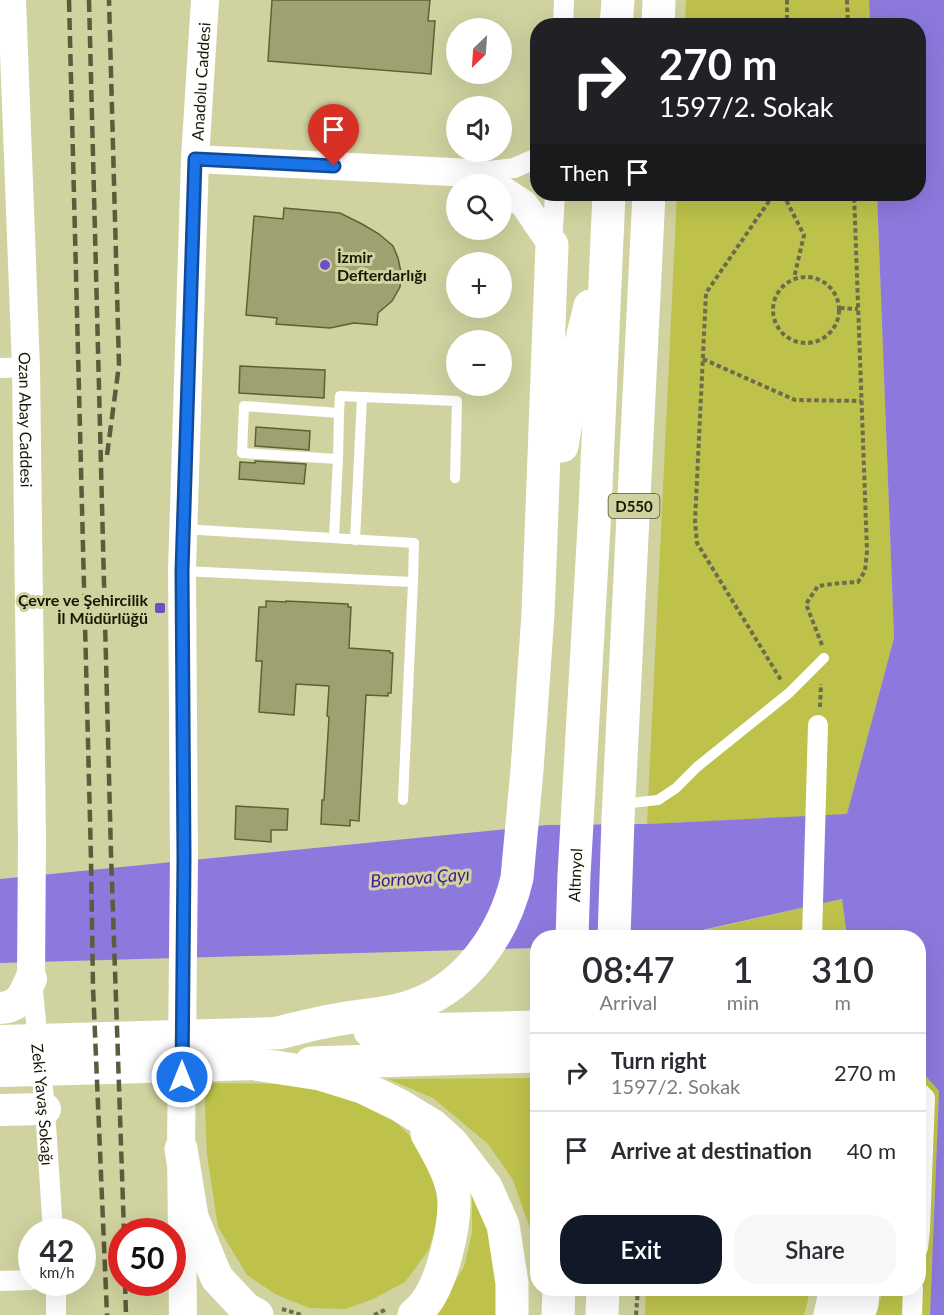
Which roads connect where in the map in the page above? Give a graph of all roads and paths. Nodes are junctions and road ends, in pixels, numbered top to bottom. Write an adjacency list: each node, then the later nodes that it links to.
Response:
1 (12, 0): 30 (main road, Ozan Abay Caddesi)
2 (205, 0): 13 (main road, Anadolu Caddesi)
3 (564, 0): 8 (street)
4 (618, 0): 9 (highway)
5 (659, 0): 10 (highway)
6 (787, 0): 11 (path)
7 (847, 0): 12 (path)
8 (563, 18)
9 (617, 18)
10 (658, 18)
11 (787, 18)
12 (848, 18)
13 (195, 159): 16 (main road); 36 (main road, Anadolu Caddesi)
14 (530, 161): 15 (street)
15 (497, 174)
16 (446, 176)
17 (512, 196): 25 (main road)
18 (555, 201): 25 (street)
19 (609, 201): 24 (highway, D550)
20 (649, 201): 46 (highway, D550)
21 (769, 201): 29 (path)
22 (787, 201): 26 (path)
23 (854, 201): 28 (path)
24 (607, 237): 41 (highway); 47 (highway, Altınyol / D550)
25 (552, 245): 41 (highway)
26 (794, 278): 27 (path); 27 (path)
27 (840, 308): 28 (path)
28 (858, 309): 32 (path)
29 (703, 359): 32 (path); 43 (path)
30 (13, 367): 50 (main road, Ozan Abay Caddesi)
31 (362, 397): 33 (lane); 35 (lane); 38 (lane)
32 (861, 401): 42 (path)
33 (339, 413): 34 (lane); 34 (lane)
34 (338, 459): 37 (lane)
35 (455, 478)
36 (183, 530): 37 (lane); 39 (main road, Anadolu Caddesi)
37 (334, 538): 38 (lane)
38 (355, 540): 40 (lane)
39 (182, 571): 40 (lane); 61 (main road, Anadolu Caddesi)
40 (413, 582): 45 (lane)
41 (538, 615): 53 (highway)
42 (824, 658): 43 (lane); 44 (path)
43 (789, 693): 46 (lane)
44 (818, 726): 49 (street)
45 (403, 800)
46 (618, 812): 48 (highway)
47 (572, 930)
48 (614, 930)
49 (812, 930)
50 (31, 979): 51 (main road); 59 (street, Zeki Yavaş Sokağı)
51 (0, 1008)
52 (530, 1027): 53 (highway)
53 (278, 1033): 54 (main road)
54 (0, 1041)
55 (530, 1056): 56 (highway)
56 (256, 1064): 57 (main road); 58 (highway)
57 (0, 1071)
58 (399, 1105): 73 (highway); 77 (highway)
59 (45, 1109): 60 (main road); 62 (street, Zeki Yavaş Sokağı)
60 (0, 1110)
61 (181, 1149): 75 (main road, Anadolu Caddesi); 76 (highway)
62 (51, 1218)
63 (18, 1280): 64 (street)
64 (0, 1281)
65 (56, 1296): 74 (street)
66 (559, 1296): 78 (highway)
67 (603, 1296): 79 (highway)
68 (624, 1296): 80 (highway)
69 (637, 1296): 81 (path)
70 (834, 1296): 82 (highway)
71 (862, 1296): 83 (highway)
72 (913, 1296): 84 (street)
73 (414, 1313)
74 (56, 1315)
75 (183, 1315)
76 (257, 1315)
77 (512, 1315)
78 (558, 1315)
79 (602, 1315)
80 (624, 1315)
81 (636, 1315)
82 (830, 1315)
83 (858, 1315)
84 (912, 1315)

